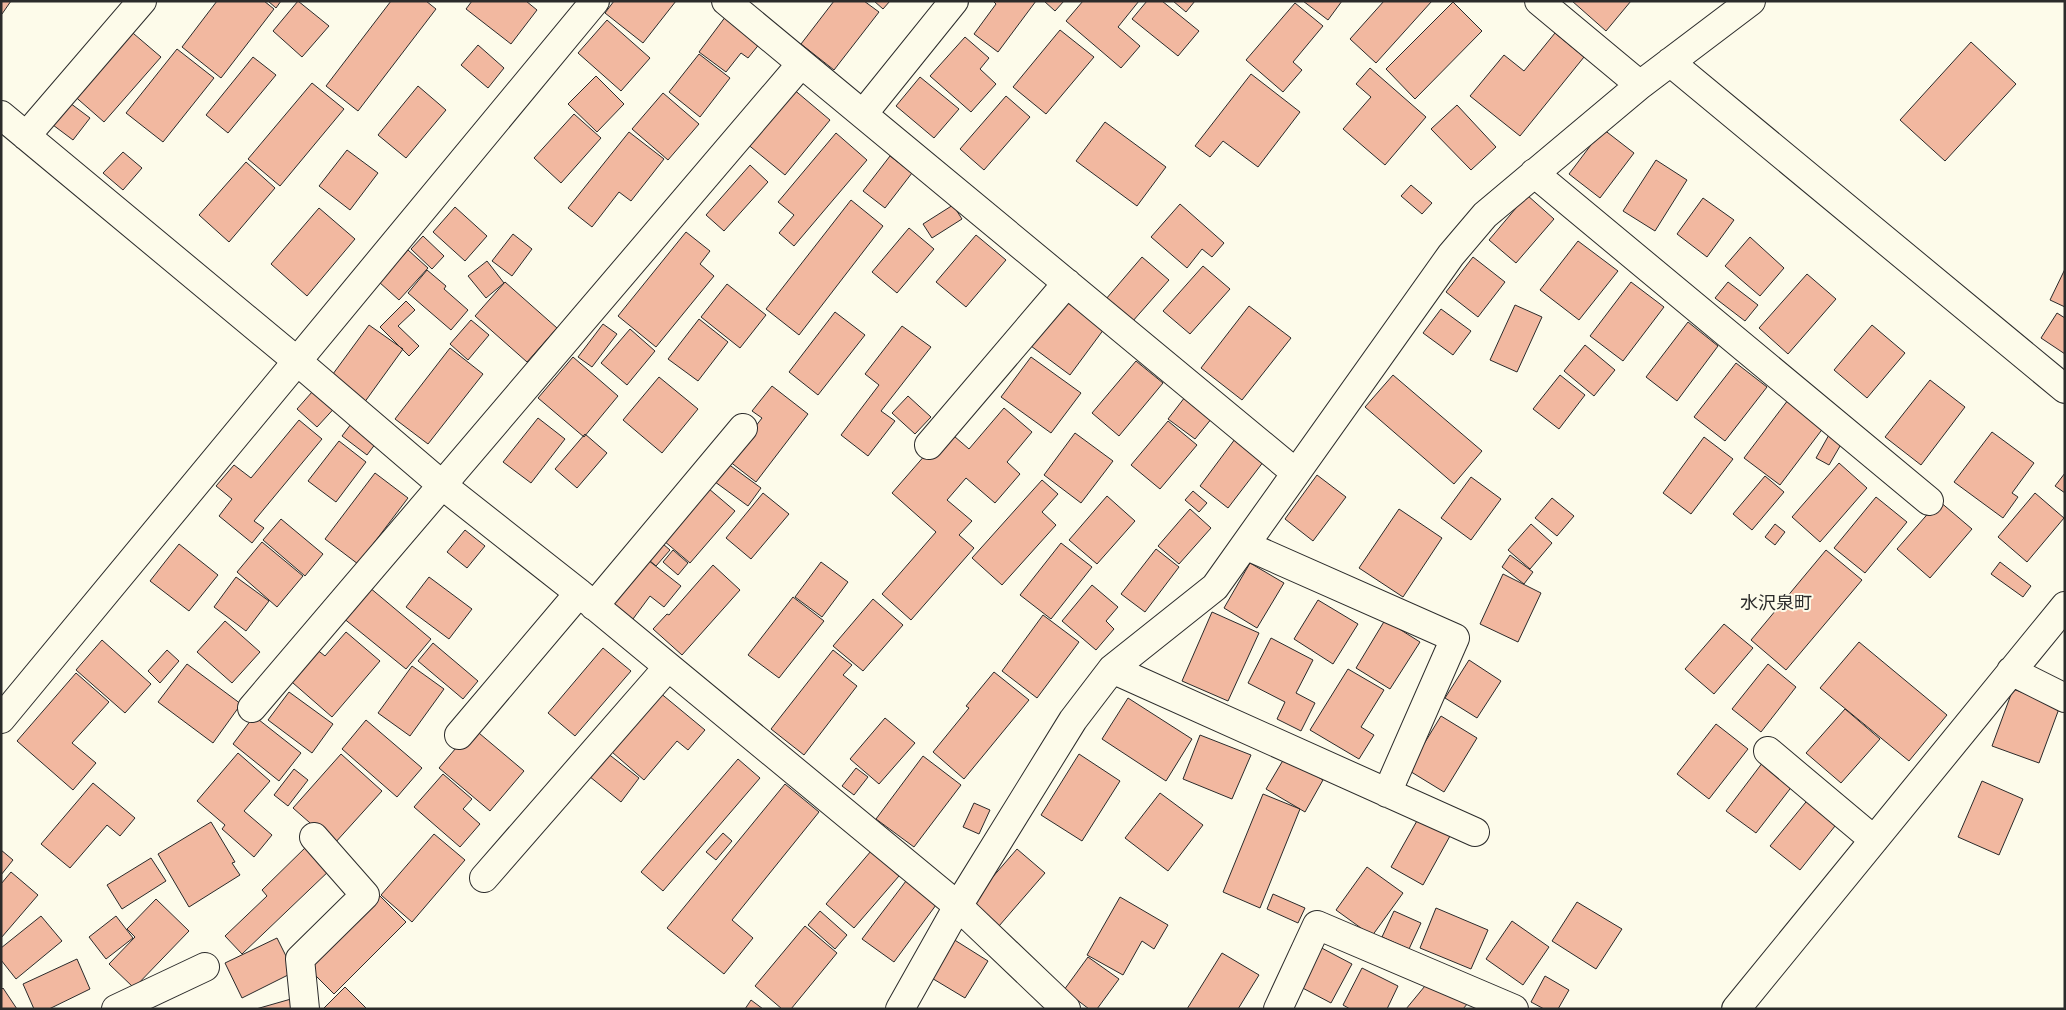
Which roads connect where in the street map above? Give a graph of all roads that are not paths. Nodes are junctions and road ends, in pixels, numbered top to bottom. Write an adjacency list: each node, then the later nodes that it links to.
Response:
1 (142, 1): 12 (street)
2 (594, 1): 15 (street)
3 (726, 1): 8 (street)
4 (954, 1): 10 (street)
5 (1539, 1): 9 (street)
6 (1751, 1): 7 (street)
7 (1670, 62): 9 (street); 16 (street)
8 (802, 64): 10 (street); 20 (street)
9 (1640, 85): 13 (street)
10 (863, 114): 14 (street)
11 (1, 116): 12 (street)
12 (26, 136): 15 (street)
13 (1534, 173): 19 (street); 21 (street)
14 (1067, 283): 18 (street); 19 (street)
15 (297, 361): 20 (street); 30 (street)
16 (2065, 389)
17 (743, 428): 23 (street)
18 (929, 445)
19 (1296, 473): 22 (street)
20 (442, 485): 23 (street); 29 (street)
21 (1929, 501)
22 (1245, 545): 26 (street); 33 (street)
23 (586, 600): 25 (street); 31 (street)
24 (2065, 606): 27 (street)
25 (668, 667): 37 (street); 38 (street)
26 (1112, 669): 33 (street); 38 (street)
27 (2011, 671): 28 (street); 36 (street)
28 (2065, 698)
29 (252, 708)
30 (1, 719)
31 (459, 735)
32 (1768, 751): 36 (street)
33 (1387, 793): 34 (street)
34 (1475, 832)
35 (314, 837): 41 (street)
36 (1874, 840): 46 (street)
37 (484, 878)
38 (958, 906): 42 (street); 43 (street)
39 (205, 967): 40 (street)
40 (116, 1009)
41 (305, 1009)
42 (900, 1009)
43 (1066, 1009)
44 (1278, 1009): 45 (street)
45 (1514, 1009)
46 (1736, 1009)

